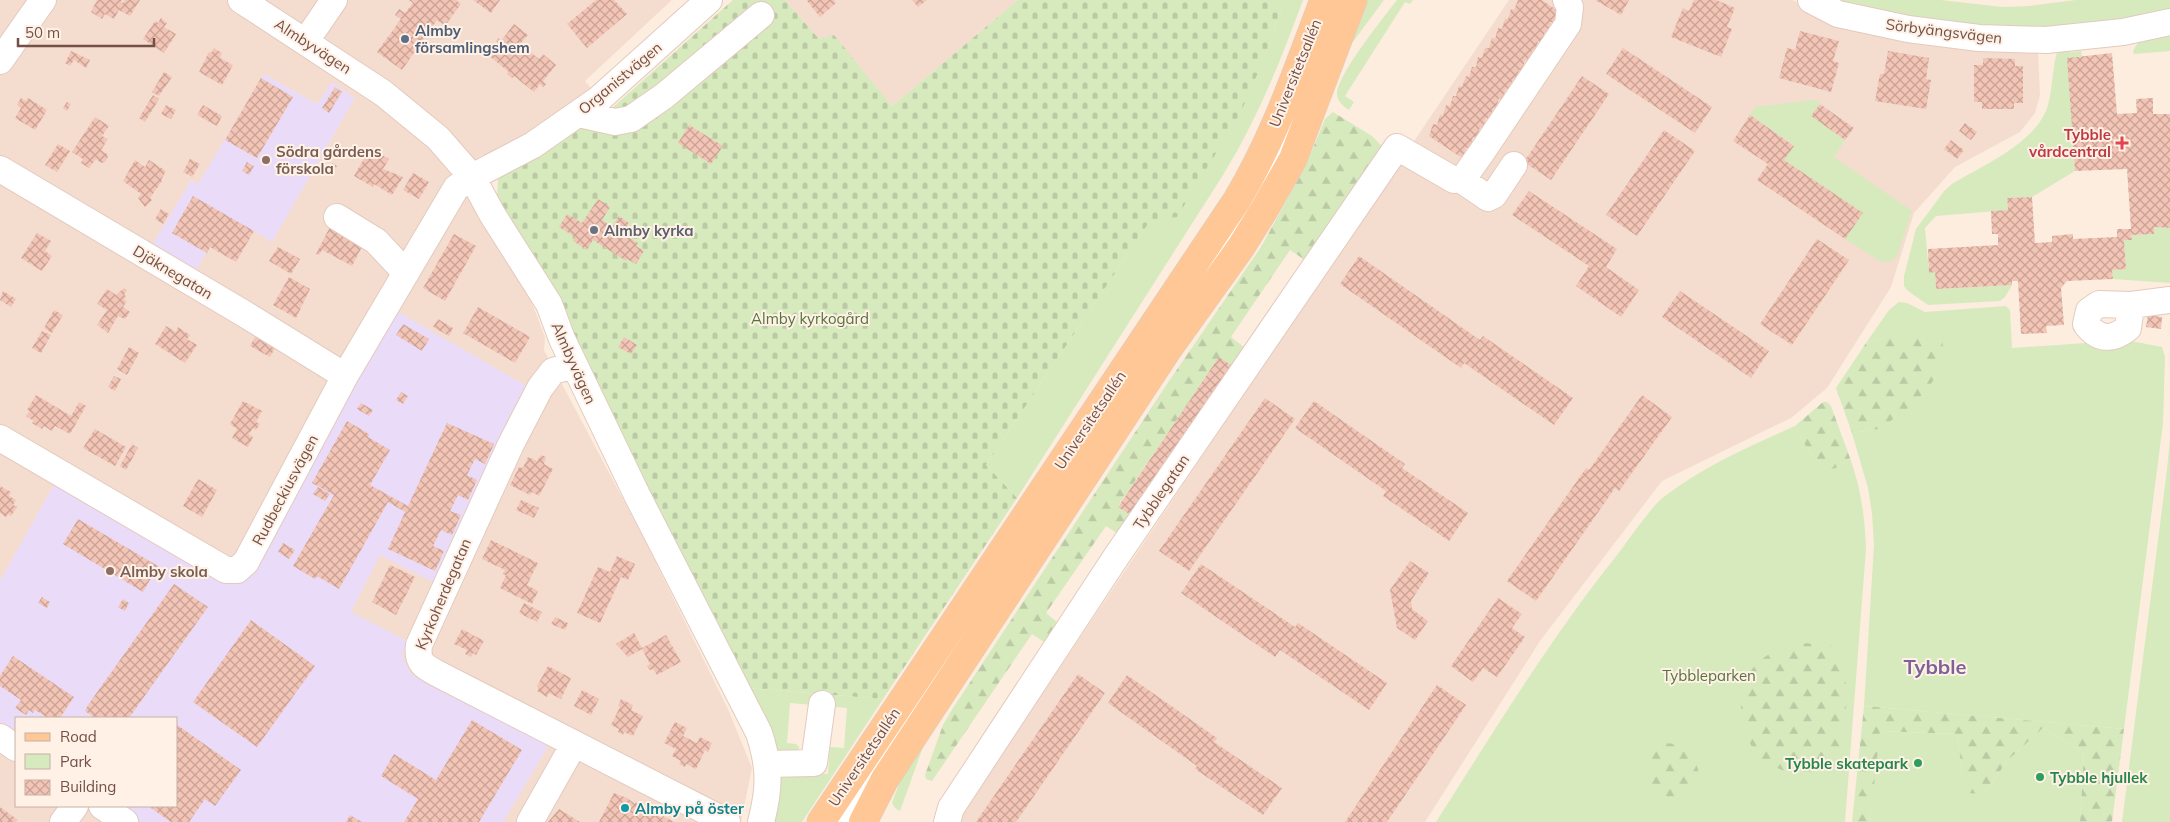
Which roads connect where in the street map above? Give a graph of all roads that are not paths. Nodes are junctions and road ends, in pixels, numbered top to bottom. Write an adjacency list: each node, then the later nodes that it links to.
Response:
1 (43, 0): 13 (street)
2 (241, 0): 12 (street, Almbyvägen)
3 (334, 0): 12 (street)
4 (709, 0): 14 (street, Organistvägen)
5 (1324, 0): 38 (main road, Universitetsallén)
6 (1339, 0): 39 (street)
7 (1353, 0): 40 (main road, Universitetsallén)
8 (1566, 0): 18 (street)
9 (1811, 0): 11 (street, Sörbyängsvägen)
10 (761, 15): 14 (street)
11 (2170, 22)
12 (306, 42): 17 (street, Almbyvägen)
13 (0, 61)
14 (579, 114): 17 (street, Organistvägen)
15 (1514, 165): 18 (street)
16 (0, 169): 24 (street, Djäknegatan)
17 (472, 177): 20 (street, Rudbeckiusvägen); 23 (street, Almbyvägen)
18 (1460, 179): 41 (street, Tybblegatan)
19 (337, 217): 20 (street)
20 (406, 273): 24 (street, Rudbeckiusvägen)
21 (2170, 300): 22 (street)
22 (2131, 305)
23 (574, 365): 28 (street, Kyrkoherdegatan); 30 (street, Almbyvägen)
24 (345, 376): 25 (street, Rudbeckiusvägen)
25 (0, 438)
26 (822, 704): 30 (street)
27 (0, 737): 29 (street)
28 (574, 744): 35 (street); 36 (street, Kyrkoherdegatan)
29 (15, 747)
30 (768, 764): 37 (street, Almbyvägen)
31 (74, 807): 33 (street)
32 (103, 807): 34 (street)
33 (63, 822)
34 (125, 822)
35 (530, 822)
36 (727, 822)
37 (761, 822)
38 (821, 822)
39 (841, 822)
40 (863, 822)
41 (947, 822)

